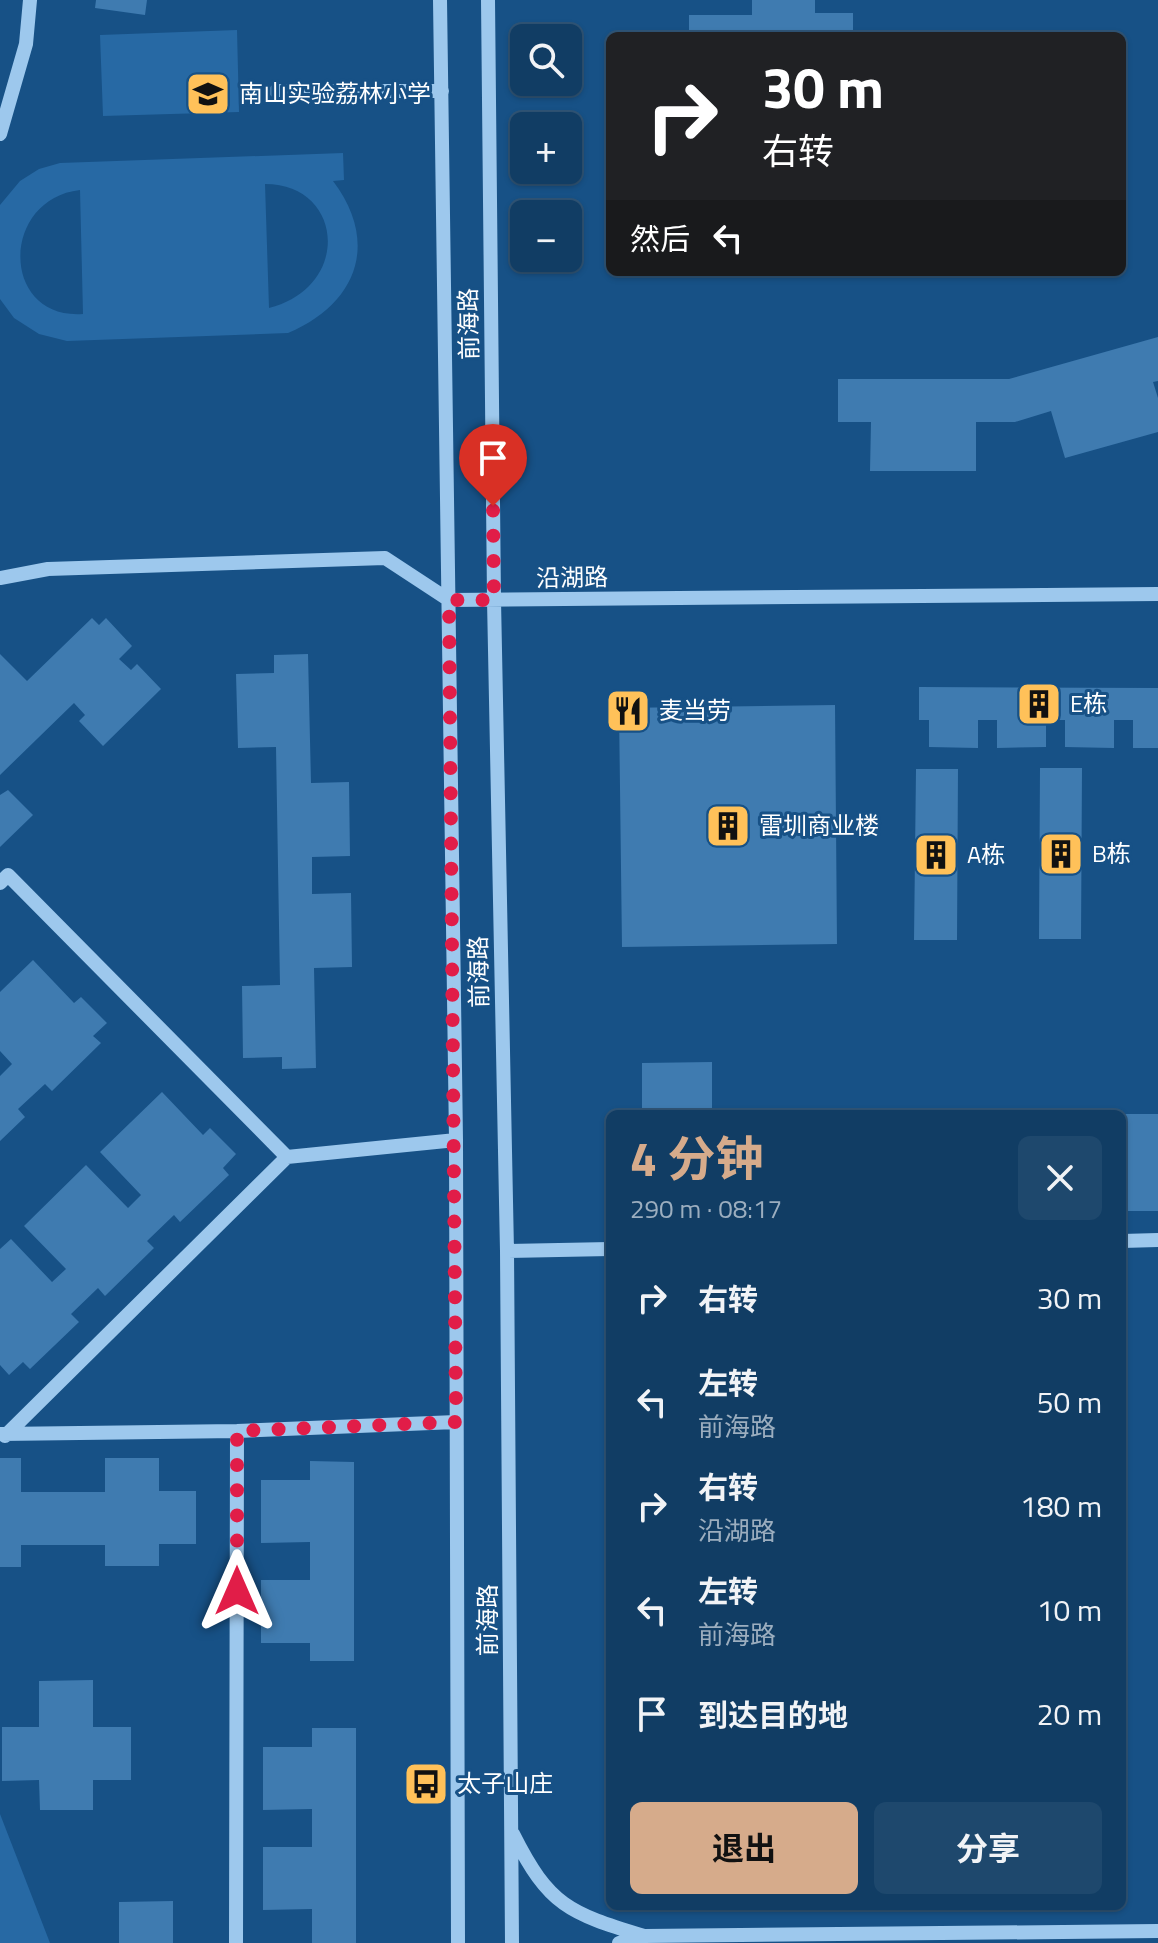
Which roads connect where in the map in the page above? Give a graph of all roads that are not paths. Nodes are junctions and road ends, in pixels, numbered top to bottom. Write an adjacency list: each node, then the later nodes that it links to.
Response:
1 (30, 0): 6 (street)
2 (440, 0): 5 (street, 前海路)
3 (488, 0): 10 (street, 前海路)
4 (276, 91): 5 (street)
5 (442, 91): 9 (street, 前海路)
6 (0, 134)
7 (0, 577): 9 (street)
8 (1158, 594): 10 (street, 沿湖路)
9 (449, 600): 10 (street, 沿湖路); 12 (street, 前海路)
10 (494, 600): 17 (street, 前海路)
11 (0, 883): 13 (street)
12 (456, 1140): 13 (street); 18 (street, 前海路)
13 (287, 1157): 20 (street)
14 (1158, 1240): 15 (street)
15 (1126, 1241)
16 (606, 1249): 17 (street)
17 (507, 1251): 21 (street, 前海路)
18 (456, 1422): 19 (street); 25 (street, 前海路)
19 (237, 1431): 20 (street); 24 (street)
20 (2, 1434)
21 (511, 1830): 23 (street); 26 (street, 前海路)
22 (1158, 1931): 23 (street)
23 (645, 1936): 27 (street)
24 (236, 1943)
25 (458, 1943)
26 (512, 1943)
27 (619, 1943)

